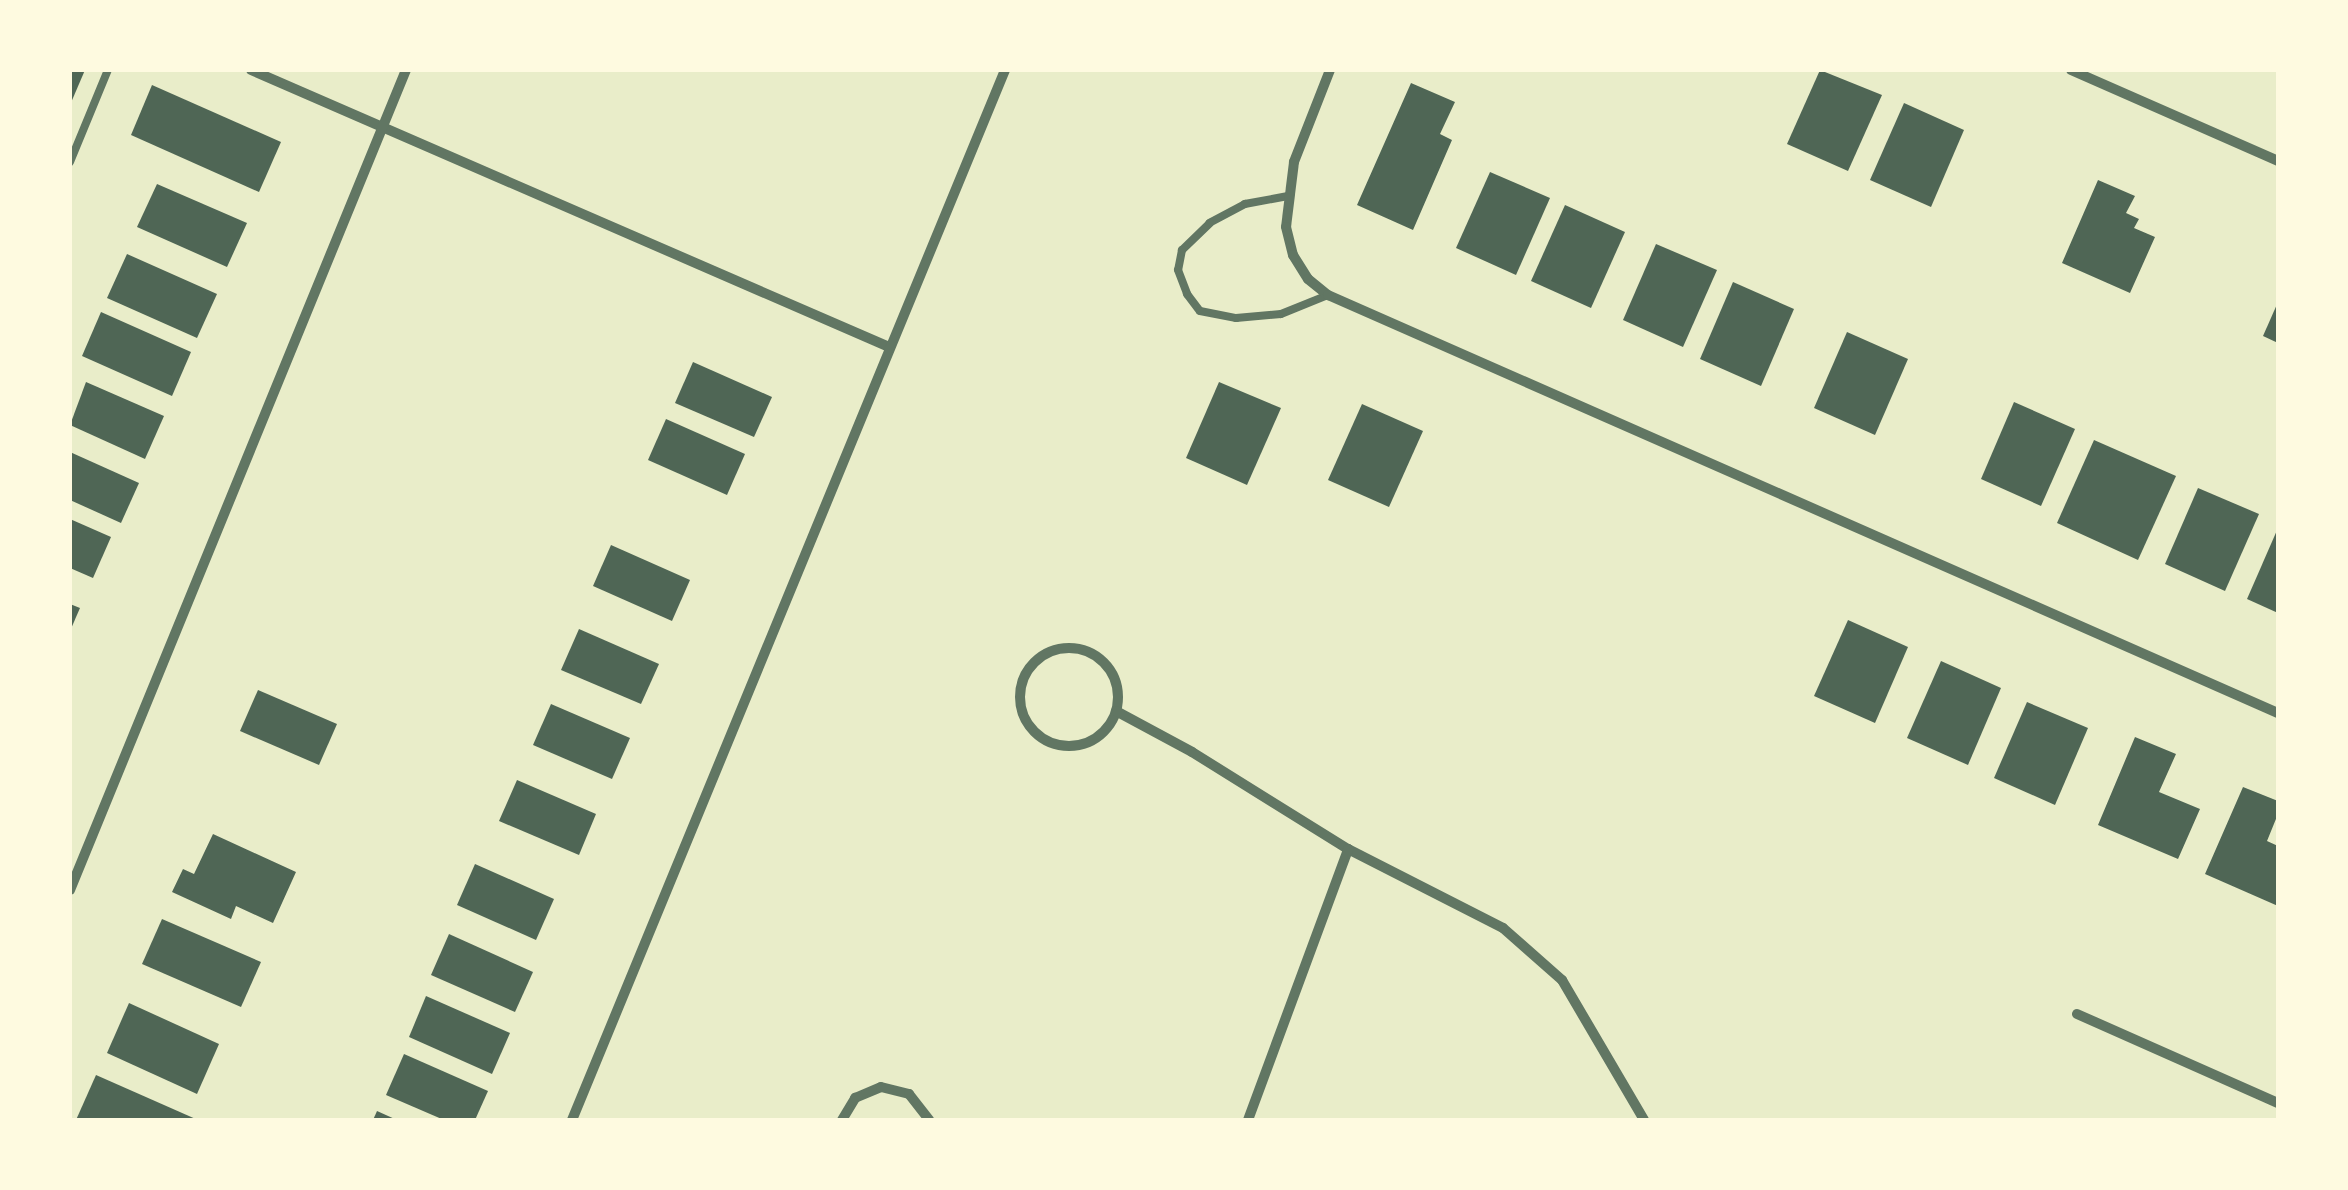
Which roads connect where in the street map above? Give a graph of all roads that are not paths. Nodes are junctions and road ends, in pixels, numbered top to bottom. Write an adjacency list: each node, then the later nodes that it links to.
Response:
1 (108, 70): 9 (lane)
2 (251, 70): 7 (street)
3 (406, 70): 7 (street)
4 (1004, 70): 12 (street)
5 (1330, 70): 10 (street)
6 (2071, 70): 8 (street)
7 (383, 126): 12 (street); 16 (street)
8 (2278, 160)
9 (70, 162)
10 (1288, 196): 11 (street); 11 (lane)
11 (1328, 296): 14 (street)
12 (888, 347): 19 (street)
13 (1116, 711): 13 (street); 15 (street)
14 (2278, 713)
15 (1348, 850): 22 (street); 23 (street)
16 (70, 890)
17 (2077, 1014): 18 (street)
18 (2278, 1103)
19 (572, 1120)
20 (842, 1120): 21 (street)
21 (929, 1120)
22 (1248, 1120)
23 (1644, 1120)

